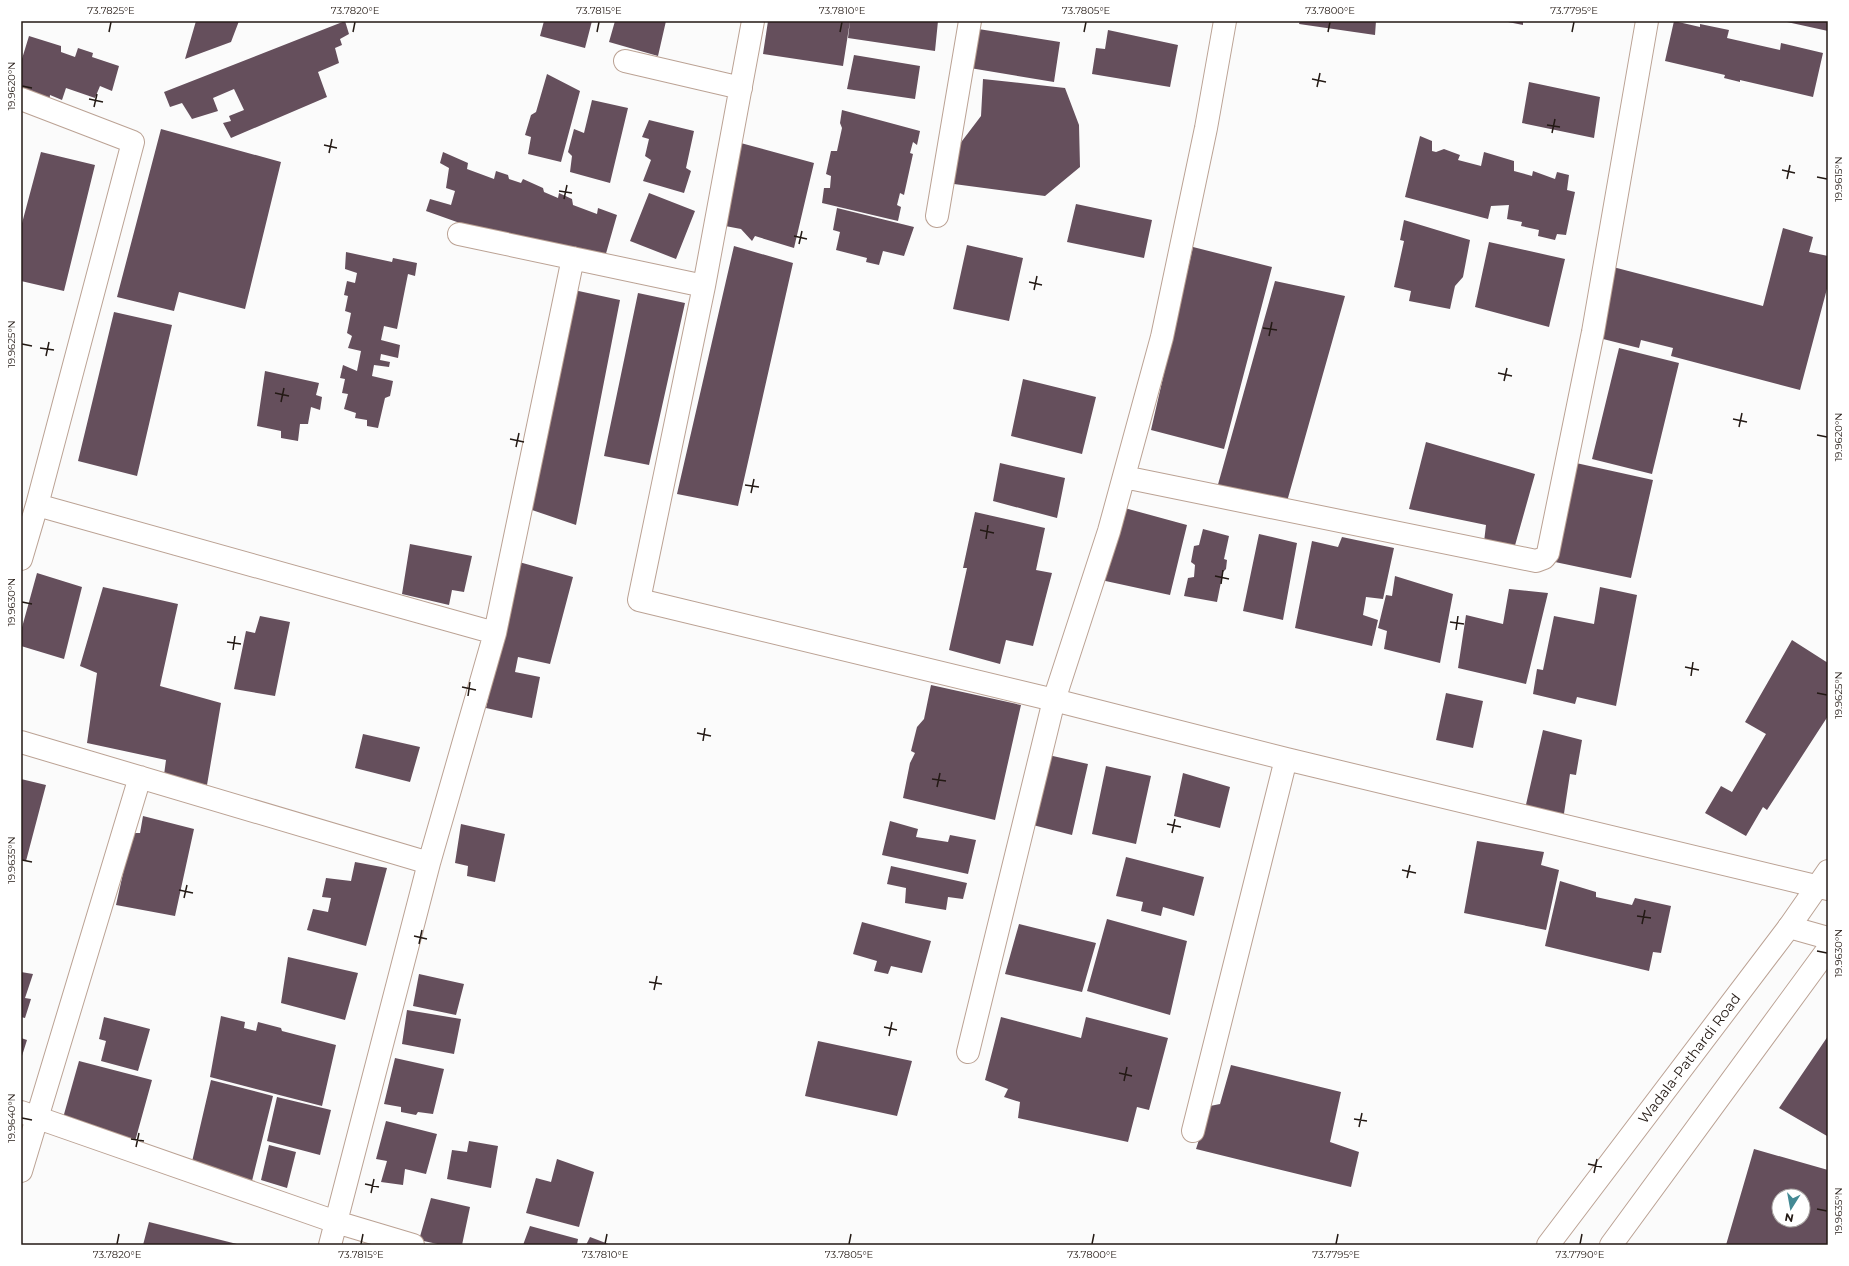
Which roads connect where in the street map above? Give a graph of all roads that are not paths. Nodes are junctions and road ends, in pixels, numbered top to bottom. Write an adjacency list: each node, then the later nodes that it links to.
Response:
1 (753, 21): 6 (street)
2 (970, 21): 8 (street)
3 (1225, 21): 12 (street)
4 (1647, 21): 12 (street)
5 (624, 62): 6 (street)
6 (741, 88): 11 (street)
7 (21, 99): 13 (street)
8 (937, 216)
9 (459, 234): 10 (street)
10 (573, 258): 11 (street); 15 (street)
11 (704, 286): 16 (street)
12 (1124, 477): 16 (street)
13 (37, 505): 14 (street); 15 (street)
14 (21, 558)
15 (495, 633): 20 (street)
16 (1054, 700): 18 (street); 25 (street)
17 (21, 742): 19 (street)
18 (1286, 759): 21 (street); 27 (street)
19 (140, 778): 20 (street); 26 (street)
20 (429, 863): 29 (street)
21 (1824, 882): 22 (street, Wadala-Pathardi Road)
22 (1789, 927): 23 (street); 32 (street, Wadala-Pathardi Road)
23 (1828, 938)
24 (1828, 949): 33 (street)
25 (968, 1052)
26 (29, 1115): 28 (street); 29 (street)
27 (1193, 1131)
28 (21, 1171)
29 (336, 1222): 30 (street); 31 (street)
30 (330, 1245)
31 (413, 1245)
32 (1548, 1245)
33 (1611, 1245)

